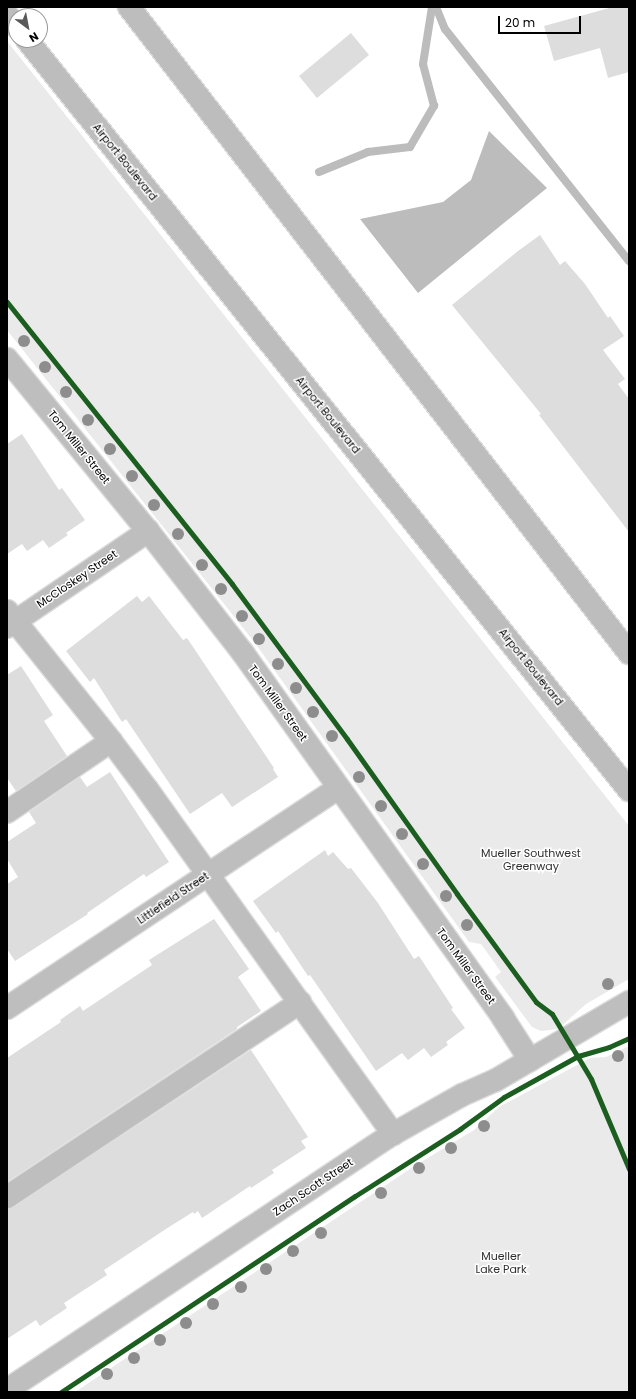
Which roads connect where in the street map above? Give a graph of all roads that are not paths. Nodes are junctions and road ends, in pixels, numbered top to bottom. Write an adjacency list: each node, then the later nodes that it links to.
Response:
1 (129, 7): 6 (main road)
2 (33, 48): 9 (main road, Airport Boulevard)
3 (7, 360): 4 (street, Tom Miller Street)
4 (148, 531): 5 (street, McCloskey Street); 8 (street, Tom Miller Street)
5 (10, 620): 7 (street)
6 (629, 654)
7 (111, 741): 10 (street); 11 (street)
8 (338, 788): 11 (street, Littlefield Street); 15 (street, Tom Miller Street)
9 (629, 790)
10 (7, 812)
11 (208, 875): 12 (street); 14 (street, Littlefield Street)
12 (300, 1002): 16 (street); 17 (street)
13 (629, 1002): 15 (street, Zach Scott Street)
14 (7, 1008)
15 (530, 1060): 16 (street, Zach Scott Street)
16 (393, 1134): 18 (street, Zach Scott Street)
17 (7, 1197)
18 (7, 1390)

